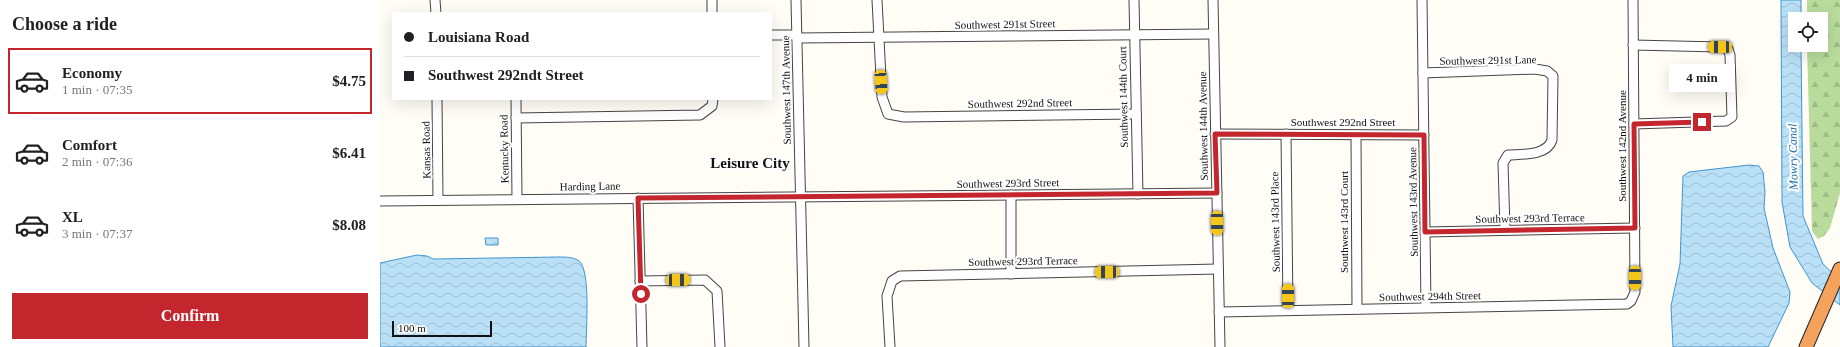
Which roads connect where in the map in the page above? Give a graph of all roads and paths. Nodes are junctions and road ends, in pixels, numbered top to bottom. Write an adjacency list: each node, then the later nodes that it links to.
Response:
1 (436, 0): 9 (street)
2 (712, 0): 10 (street)
3 (796, 0): 14 (street, Southwest 147th Avenue)
4 (877, 0): 15 (street)
5 (1134, 0): 13 (street, Southwest 144th Court)
6 (1213, 0): 11 (street, Southwest 144th Avenue)
7 (1422, 0): 17 (street, Southwest 143rd Avenue)
8 (1633, 0): 16 (street, Southwest 142nd Avenue)
9 (436, 12)
10 (712, 12)
11 (1214, 34): 13 (street, Southwest 291st Street); 24 (street, Southwest 144th Avenue)
12 (772, 35): 14 (street, Southwest 291st Street)
13 (1134, 35): 15 (street, Southwest 291st Street); 21 (street, Southwest 144th Court)
14 (797, 37): 15 (street, Southwest 291st Street); 31 (street, Southwest 147th Avenue)
15 (878, 38): 21 (street, Southwest 292nd Street)
16 (1633, 45): 23 (street, Southwest 142nd Avenue); 23 (street)
17 (1423, 73): 27 (street, Southwest 143rd Avenue); 37 (street, Southwest 291st Lane)
18 (437, 100): 35 (street, Kansas Road)
19 (516, 100): 22 (street, Kentucky Road)
20 (713, 100): 22 (street)
21 (1136, 114): 29 (street, Southwest 144th Court)
22 (516, 118): 33 (street, Kentucky Road)
23 (1634, 124): 36 (street, Southwest 142nd Avenue)
24 (1215, 134): 25 (street, Southwest 292nd Street); 28 (street, Southwest 144th Avenue)
25 (1286, 134): 26 (street, Southwest 292nd Street); 45 (street, Southwest 143rd Place)
26 (1356, 135): 27 (street, Southwest 292nd Street); 46 (street, Southwest 143rd Court)
27 (1424, 135): 38 (street, Southwest 143rd Avenue)
28 (1217, 193): 29 (street, Southwest 293rd Street); 39 (street, Southwest 144th Avenue)
29 (1138, 194): 30 (street, Southwest 293rd Street)
30 (1011, 195): 31 (street, Southwest 293rd Street); 41 (street)
31 (800, 197): 32 (street, Harding Lane); 50 (street, Southwest 147th Avenue)
32 (638, 198): 33 (street, Harding Lane); 42 (street)
33 (517, 199): 35 (street, Harding Lane)
34 (380, 200): 35 (street, Harding Lane)
35 (438, 200)
36 (1635, 228): 37 (street, Southwest 293rd Terrace); 43 (street, Southwest 142nd Avenue)
37 (1505, 230): 38 (street, Southwest 293rd Terrace)
38 (1425, 232): 44 (street, Southwest 143rd Avenue)
39 (1218, 269): 41 (street, Southwest 293rd Terrace); 47 (street, Southwest 144th Avenue)
40 (1839, 273): 53 (highway)
41 (1011, 274): 51 (street, Southwest 293rd Terrace)
42 (640, 281): 48 (street); 49 (street)
43 (1635, 292): 44 (street, Southwest 294th Street)
44 (1426, 307): 46 (street, Southwest 294th Street)
45 (1288, 310): 46 (street, Southwest 294th Street); 47 (street, Southwest 294th Street)
46 (1357, 310)
47 (1219, 312): 52 (street, Southwest 144th Avenue)
48 (642, 347)
49 (720, 347)
50 (804, 347)
51 (890, 347)
52 (1220, 347)
53 (1806, 347)

